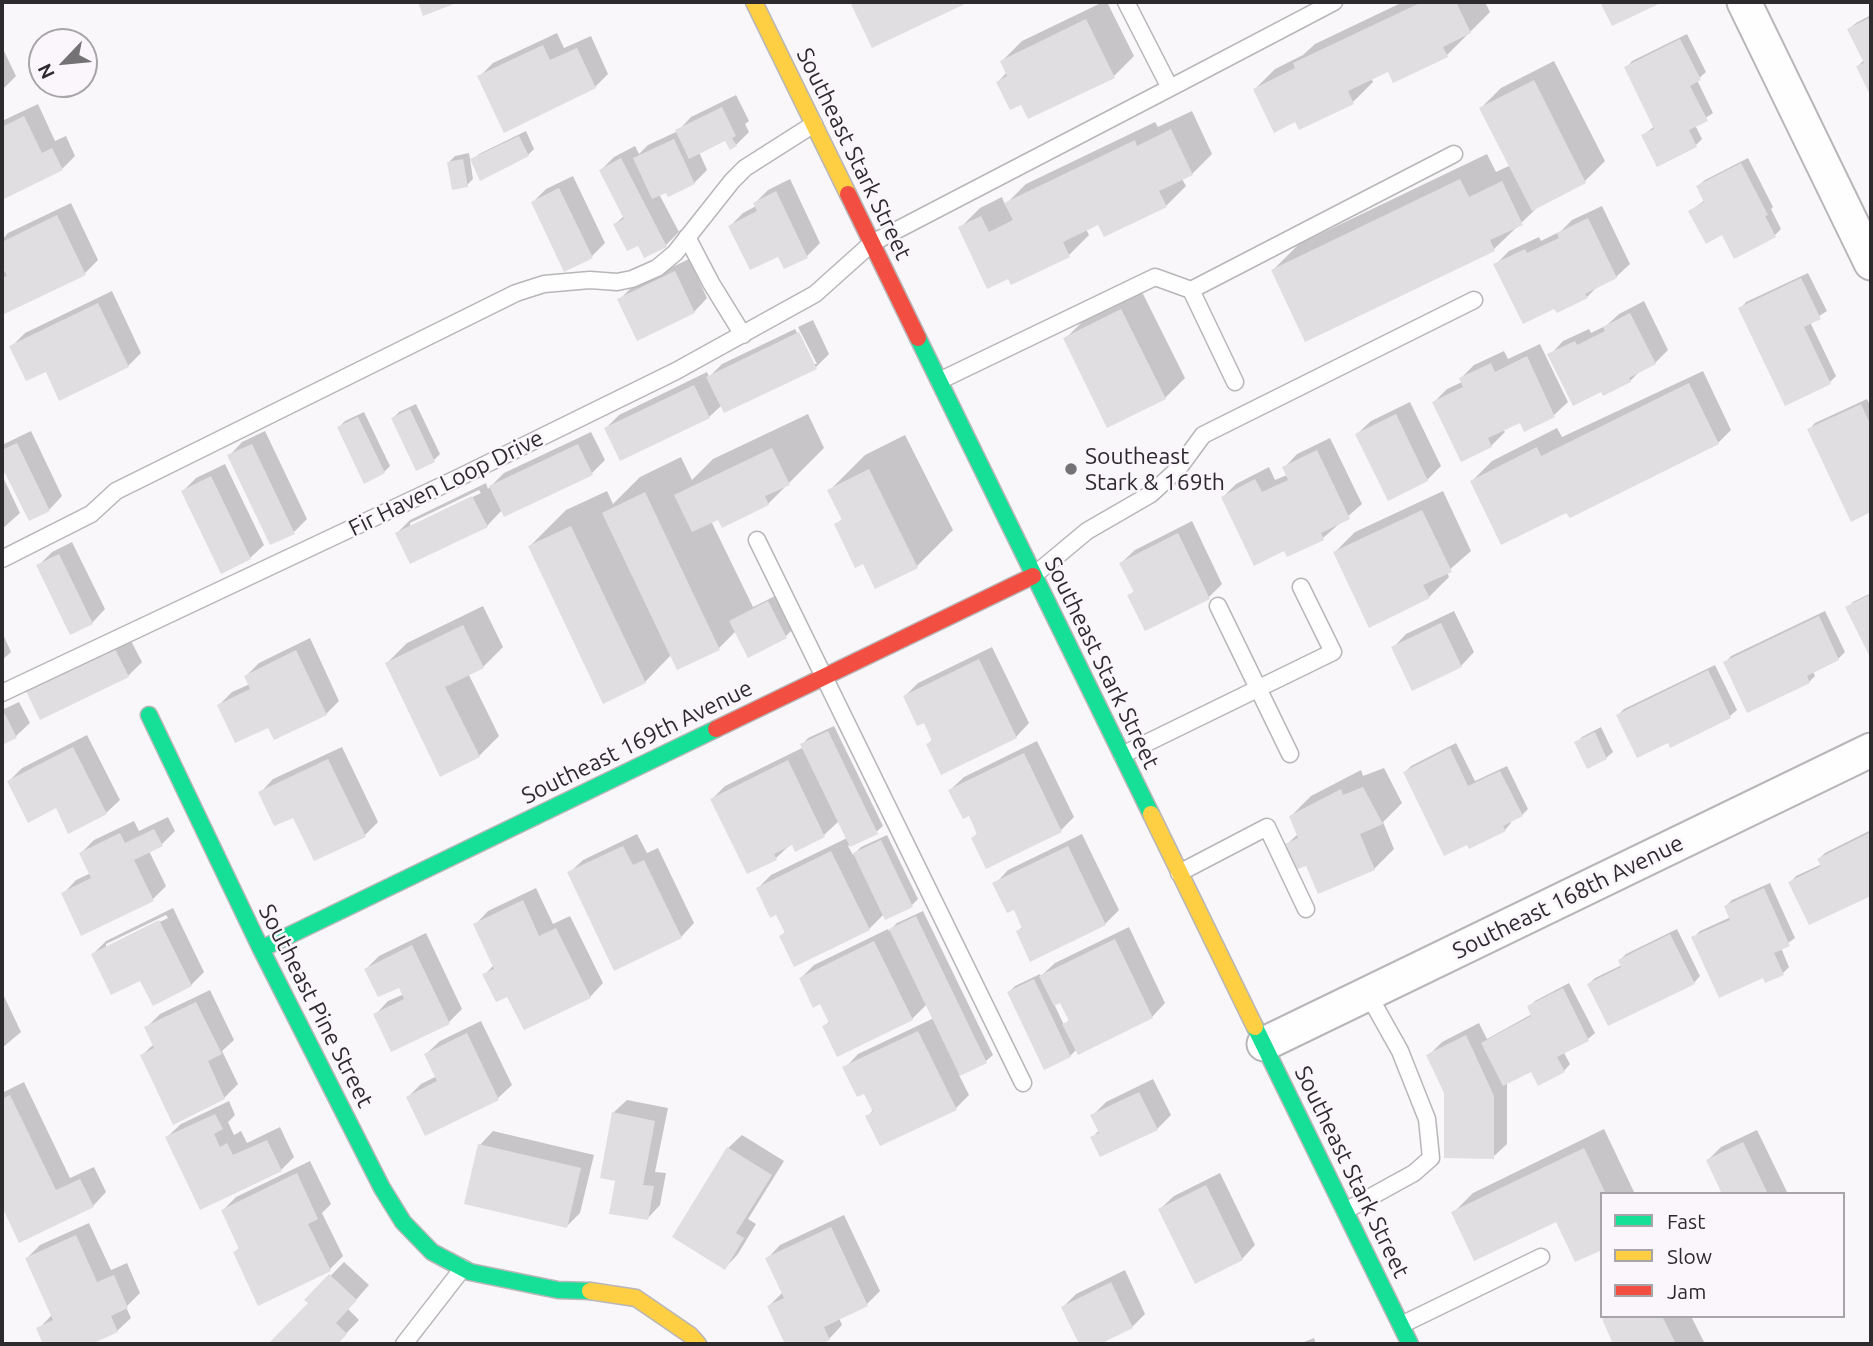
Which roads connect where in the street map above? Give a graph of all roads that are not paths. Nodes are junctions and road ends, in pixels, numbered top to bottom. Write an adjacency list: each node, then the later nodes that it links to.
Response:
1 (754, 2): 6 (street, Southeast Stark Street)
2 (1126, 2): 5 (lane)
3 (1334, 2): 5 (lane, Fir Haven Loop Drive)
4 (1744, 2): 10 (street)
5 (1170, 88): 9 (lane, Fir Haven Loop Drive)
6 (814, 124): 8 (lane); 9 (street, Southeast Stark Street)
7 (1454, 154): 11 (lane)
8 (687, 237): 13 (lane); 17 (lane)
9 (872, 243): 13 (lane, Fir Haven Loop Drive); 14 (street, Southeast Stark Street)
10 (1871, 263)
11 (1191, 290): 14 (lane); 15 (lane)
12 (1474, 300): 18 (lane)
13 (743, 335): 23 (lane, Fir Haven Loop Drive)
14 (939, 382): 18 (street, Southeast Stark Street)
15 (1235, 382)
16 (757, 540): 21 (lane)
17 (2, 559)
18 (1034, 576): 21 (street, Southeast 169th Avenue); 27 (street, Southeast Stark Street)
19 (1301, 587): 22 (lane)
20 (1219, 606): 22 (lane)
21 (824, 677): 30 (street, Southeast 169th Avenue); 33 (lane)
22 (1258, 688): 26 (lane); 27 (lane)
23 (2, 693)
24 (149, 715): 30 (street, Southeast Pine Street)
25 (1871, 750): 31 (street, Southeast 168th Avenue)
26 (1290, 754)
27 (1122, 755): 28 (street, Southeast Stark Street)
28 (1178, 873): 29 (lane); 32 (street, Southeast Stark Street)
29 (1306, 909)
30 (261, 949): 36 (street, Southeast Pine Street)
31 (1368, 994): 32 (street, Southeast 168th Avenue); 34 (lane)
32 (1264, 1044): 34 (street, Southeast Stark Street)
33 (1023, 1083)
34 (1345, 1211): 37 (street, Southeast Stark Street)
35 (1541, 1257): 37 (lane)
36 (463, 1268): 38 (lane); 39 (street, Southeast Pine Street)
37 (1401, 1325): 40 (street, Southeast Stark Street)
38 (404, 1344)
39 (698, 1344)
40 (1410, 1344)

